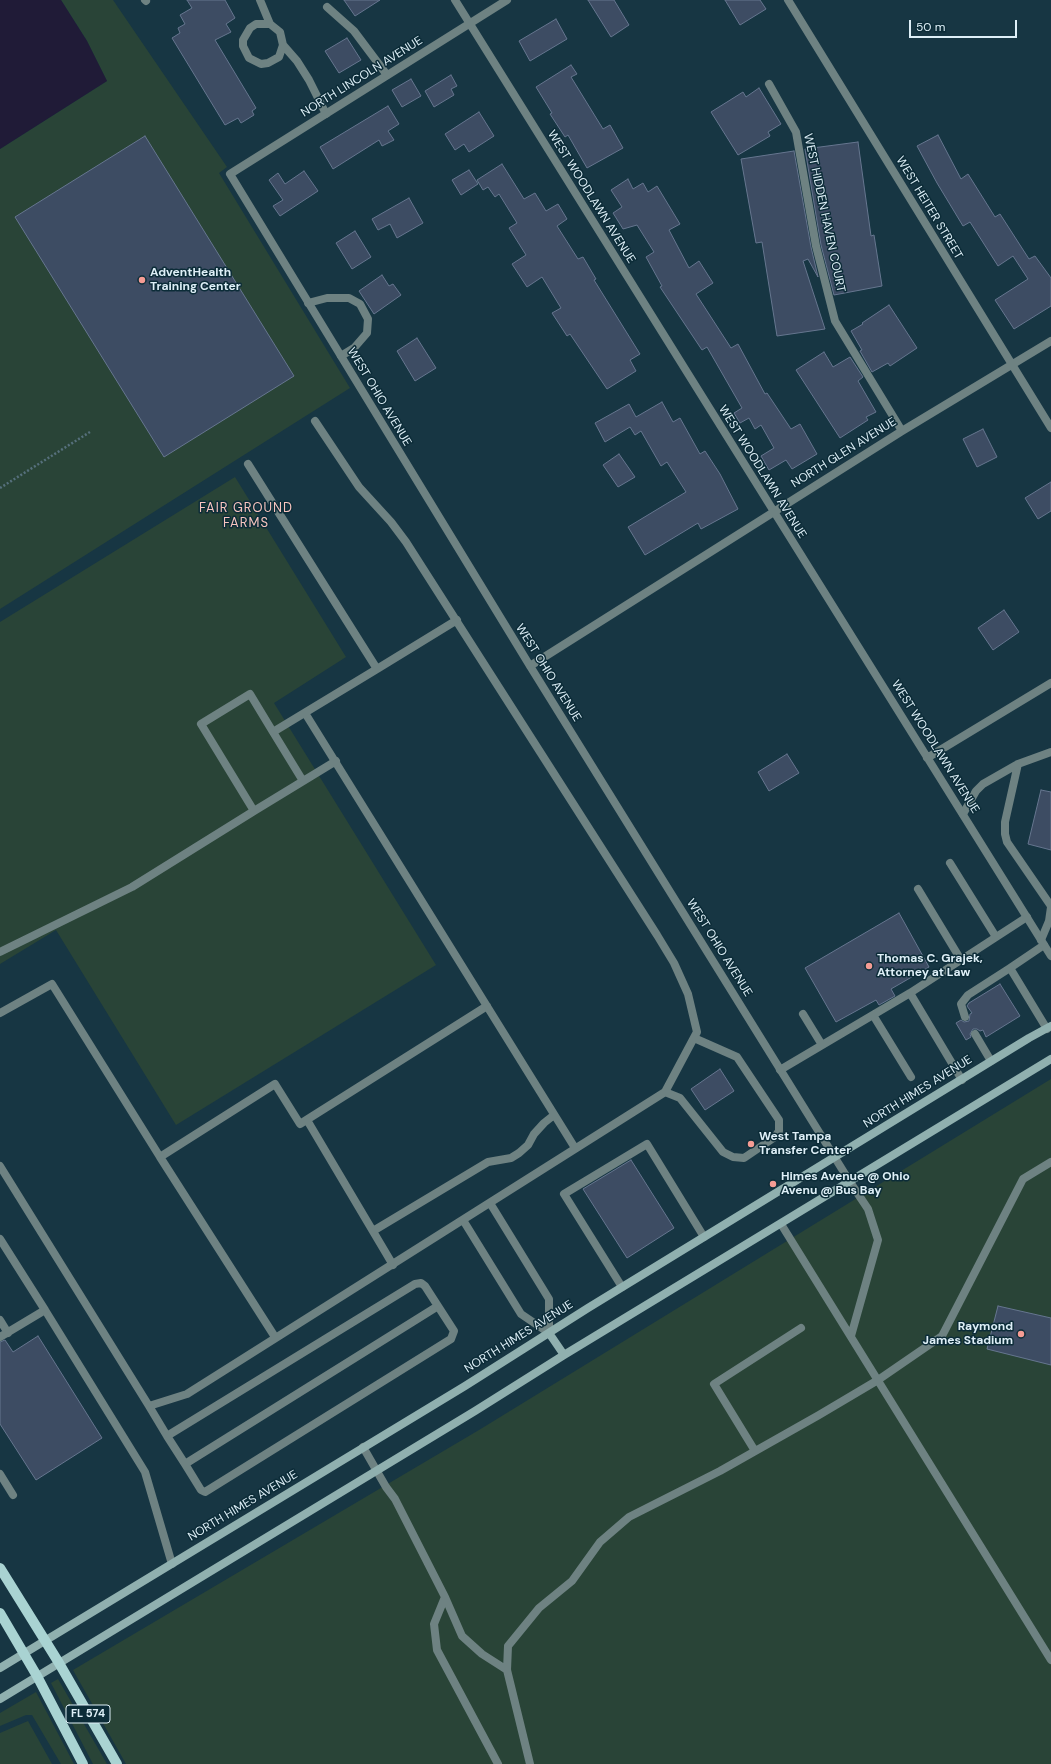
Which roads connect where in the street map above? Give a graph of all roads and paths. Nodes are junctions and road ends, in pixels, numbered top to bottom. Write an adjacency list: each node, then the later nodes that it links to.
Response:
1 (260, 0): 7 (street)
2 (455, 0): 6 (street, WEST WOODLAWN AVENUE)
3 (507, 0): 6 (street, NORTH LINCOLN AVENUE)
4 (788, 0): 16 (street, WEST HEITER STREET)
5 (327, 7): 9 (street)
6 (469, 23): 9 (street, NORTH LINCOLN AVENUE); 23 (street, WEST WOODLAWN AVENUE)
7 (270, 24): 8 (street); 8 (street)
8 (283, 45): 11 (street)
9 (387, 75): 11 (street, NORTH LINCOLN AVENUE)
10 (769, 84): 19 (street, WEST HIDDEN HAVEN COURT)
11 (326, 114): 12 (street, NORTH LINCOLN AVENUE)
12 (230, 174): 13 (street, WEST OHIO AVENUE)
13 (308, 303): 15 (street, WEST OHIO AVENUE); 15 (street)
14 (1051, 341): 16 (street, NORTH GLEN AVENUE)
15 (341, 356): 25 (street, WEST OHIO AVENUE)
16 (1011, 365): 18 (street, WEST HEITER STREET); 19 (street, NORTH GLEN AVENUE)
17 (315, 422): 24 (street)
18 (1051, 428)
19 (902, 431): 23 (street, NORTH GLEN AVENUE)
20 (90, 432): 22 (path)
21 (248, 464): 26 (street)
22 (0, 488)
23 (773, 512): 25 (street, NORTH GLEN AVENUE); 31 (street, WEST WOODLAWN AVENUE)
24 (457, 620): 26 (street); 55 (street)
25 (530, 666): 59 (street, WEST OHIO AVENUE)
26 (377, 670): 28 (street)
27 (1051, 683): 31 (street)
28 (305, 713): 29 (street); 32 (street)
29 (273, 732): 34 (street); 35 (street)
30 (1051, 752): 33 (street)
31 (927, 758): 36 (street, WEST WOODLAWN AVENUE)
32 (336, 761): 34 (street); 48 (street)
33 (1018, 764): 36 (street); 39 (street)
34 (303, 781): 35 (street)
35 (254, 811): 43 (street)
36 (963, 814): 40 (street, WEST WOODLAWN AVENUE)
37 (950, 863): 41 (street)
38 (918, 889): 45 (street)
39 (1051, 907): 42 (street)
40 (1027, 917): 41 (street); 42 (street, WEST WOODLAWN AVENUE)
41 (996, 937): 45 (street)
42 (1043, 943): 44 (street, WEST WOODLAWN AVENUE); 46 (street)
43 (0, 952)
44 (1051, 956)
45 (961, 960): 47 (street)
46 (1010, 968): 52 (street); 53 (street)
47 (910, 993): 51 (street); 61 (street)
48 (487, 1006): 63 (street); 64 (street)
49 (0, 1014): 66 (street)
50 (803, 1014): 56 (street)
51 (873, 1015): 56 (street); 60 (street)
52 (965, 1017)
53 (1049, 1028): 58 (street, NORTH HIMES AVENUE)
54 (975, 1034): 58 (street)
55 (694, 1038): 62 (street); 62 (street)
56 (822, 1045): 59 (street)
57 (1051, 1058): 70 (street)
58 (991, 1061): 61 (street, NORTH HIMES AVENUE)
59 (780, 1070): 67 (street, WEST OHIO AVENUE)
60 (911, 1077)
61 (962, 1080): 67 (street, NORTH HIMES AVENUE)
62 (665, 1092): 65 (street)
63 (554, 1115): 65 (street); 74 (street)
64 (307, 1120): 66 (street); 74 (street)
65 (575, 1148): 71 (street)
66 (160, 1157): 87 (street)
67 (835, 1158): 70 (street, WEST OHIO AVENUE); 75 (street, NORTH HIMES AVENUE)
68 (1051, 1162): 89 (street)
69 (0, 1166): 90 (street)
70 (850, 1182): 73 (street); 85 (street, WEST OHIO AVENUE)
71 (490, 1203): 72 (street); 84 (street)
72 (462, 1220): 77 (street); 84 (street)
73 (781, 1224): 85 (street); 88 (street)
74 (373, 1231): 77 (street)
75 (704, 1237): 78 (street, NORTH HIMES AVENUE); 78 (street)
76 (0, 1239): 80 (street)
77 (393, 1264): 87 (street)
78 (622, 1287): 84 (street, NORTH HIMES AVENUE)
79 (438, 1306): 91 (street); 94 (street); 94 (street)
80 (45, 1310): 83 (street); 98 (street)
81 (0, 1320): 83 (street)
82 (802, 1328): 93 (street)
83 (8, 1332): 86 (street)
84 (549, 1333): 88 (street); 92 (street, NORTH HIMES AVENUE)
85 (851, 1336): 89 (street)
86 (0, 1337)
87 (275, 1337): 90 (street)
88 (564, 1355): 95 (street)
89 (878, 1380): 93 (street); 104 (street)
90 (149, 1406): 91 (street)
91 (168, 1436): 94 (street)
92 (364, 1447): 95 (street); 98 (street, NORTH HIMES AVENUE)
93 (755, 1451): 107 (street)
94 (185, 1464)
95 (377, 1471): 100 (street); 105 (street)
96 (0, 1474): 97 (street)
97 (13, 1495)
98 (172, 1564): 102 (street, NORTH HIMES AVENUE)
99 (0, 1568): 102 (main road, FL 574)
100 (445, 1597): 107 (street); 112 (street)
101 (0, 1613): 103 (main road, FL 574)
102 (45, 1641): 103 (street, NORTH HIMES AVENUE); 105 (main road, FL 574)
103 (24, 1653): 106 (street, NORTH HIMES AVENUE); 108 (main road, FL 574)
104 (1051, 1660)
105 (59, 1663): 108 (street); 111 (main road, FL 574)
106 (0, 1668)
107 (507, 1670): 113 (street)
108 (37, 1676): 109 (street); 110 (main road, FL 574)
109 (0, 1699)
110 (83, 1764)
111 (116, 1764)
112 (498, 1764)
113 (530, 1764)

